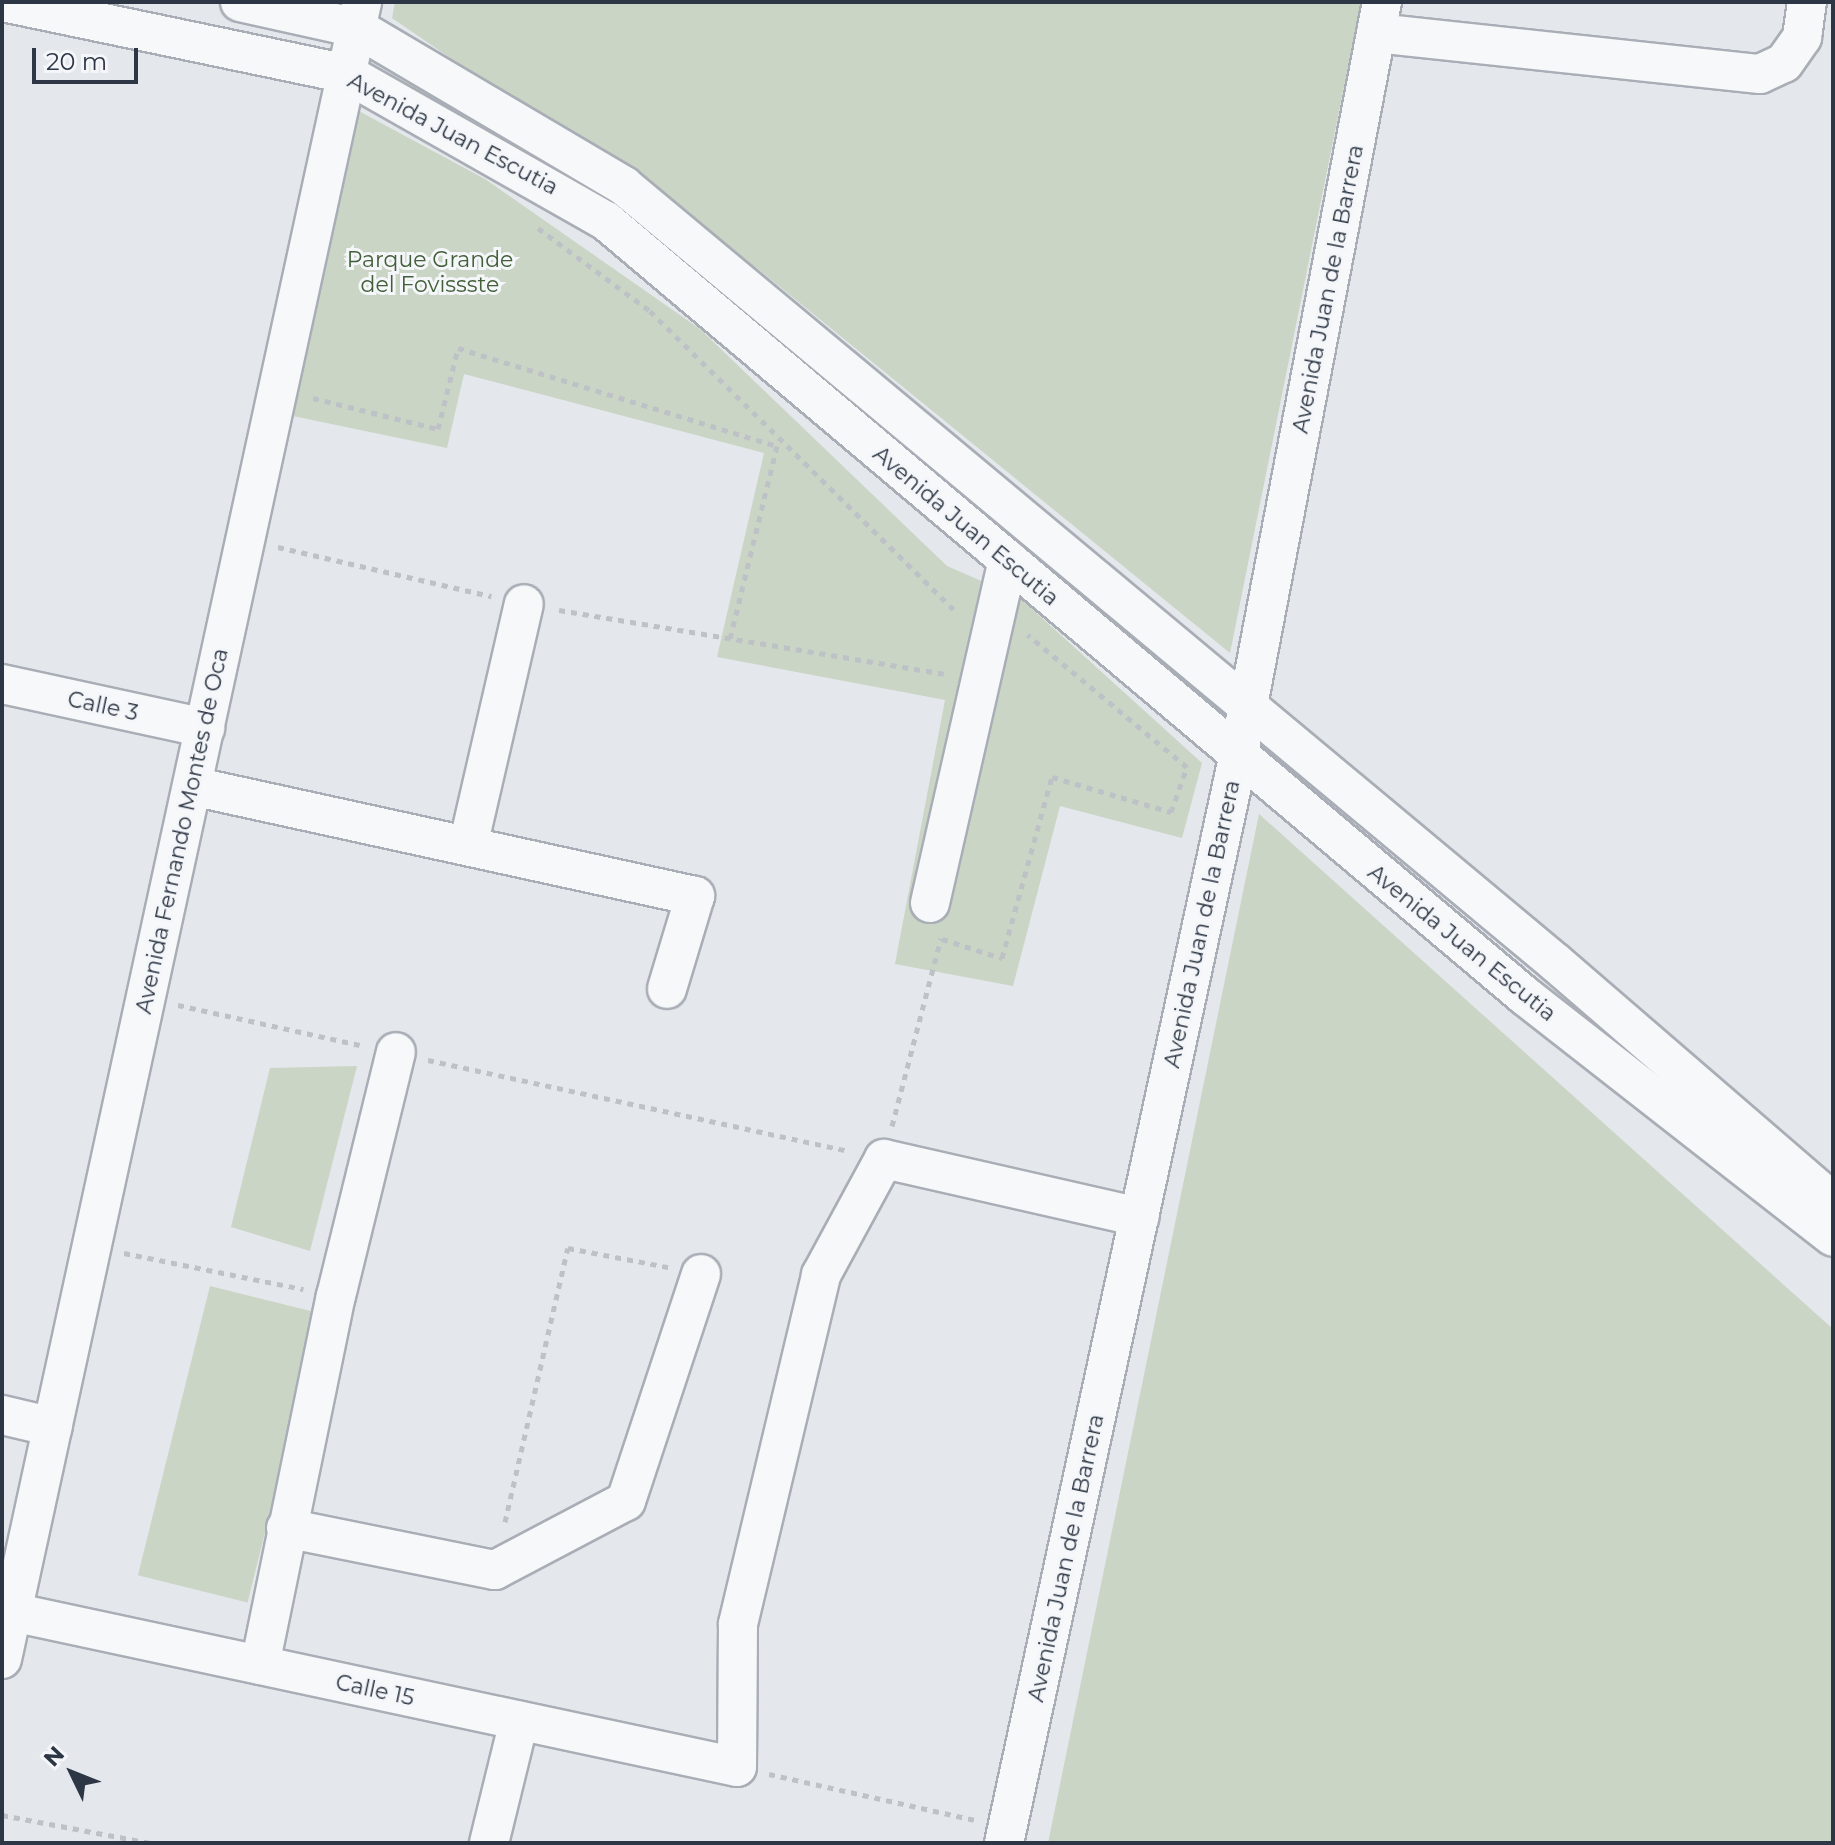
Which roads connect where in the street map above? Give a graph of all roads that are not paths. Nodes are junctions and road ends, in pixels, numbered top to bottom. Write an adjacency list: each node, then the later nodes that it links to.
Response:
1 (3, 2): 6 (street, Avenida Juan Escutia)
2 (240, 2): 4 (street, Avenida Juan Escutia)
3 (1807, 2): 5 (street)
4 (360, 15): 6 (street, Avenida Fernando Montes de Oca); 10 (street, Avenida Juan Escutia)
5 (1379, 18): 10 (street, Avenida Juan de la Barrera)
6 (347, 74): 7 (street, Avenida Juan Escutia); 11 (street, Avenida Fernando Montes de Oca)
7 (1008, 560): 12 (street, Avenida Juan Escutia); 15 (street)
8 (524, 604): 14 (street)
9 (2, 684): 11 (street, Calle 3)
10 (1249, 705): 12 (street, Avenida Juan de la Barrera); 16 (street, Avenida Juan Escutia)
11 (205, 728): 13 (street, Avenida Fernando Montes de Oca)
12 (1238, 758): 18 (street, Avenida Juan Escutia); 21 (street, Avenida Juan de la Barrera)
13 (192, 786): 14 (street); 25 (street, Avenida Fernando Montes de Oca)
14 (468, 846): 17 (street)
15 (935, 921)
16 (1556, 963): 18 (street); 20 (street, Avenida Juan Escutia)
17 (667, 989)
18 (1525, 996): 22 (street, Avenida Juan Escutia)
19 (396, 1052): 26 (street)
20 (1833, 1202)
21 (1139, 1217): 30 (street, Calle 15); 31 (street, Avenida Juan de la Barrera)
22 (1833, 1237)
23 (701, 1274): 26 (street)
24 (2, 1415): 25 (street)
25 (53, 1427): 27 (street, Avenida Fernando Montes de Oca)
26 (286, 1528): 29 (street)
27 (12, 1612): 28 (street, Avenida Fernando Montes de Oca); 29 (street, Calle 15)
28 (2, 1659)
29 (260, 1665): 30 (street, Calle 15)
30 (519, 1721): 32 (street)
31 (1006, 1835)
32 (489, 1843)

